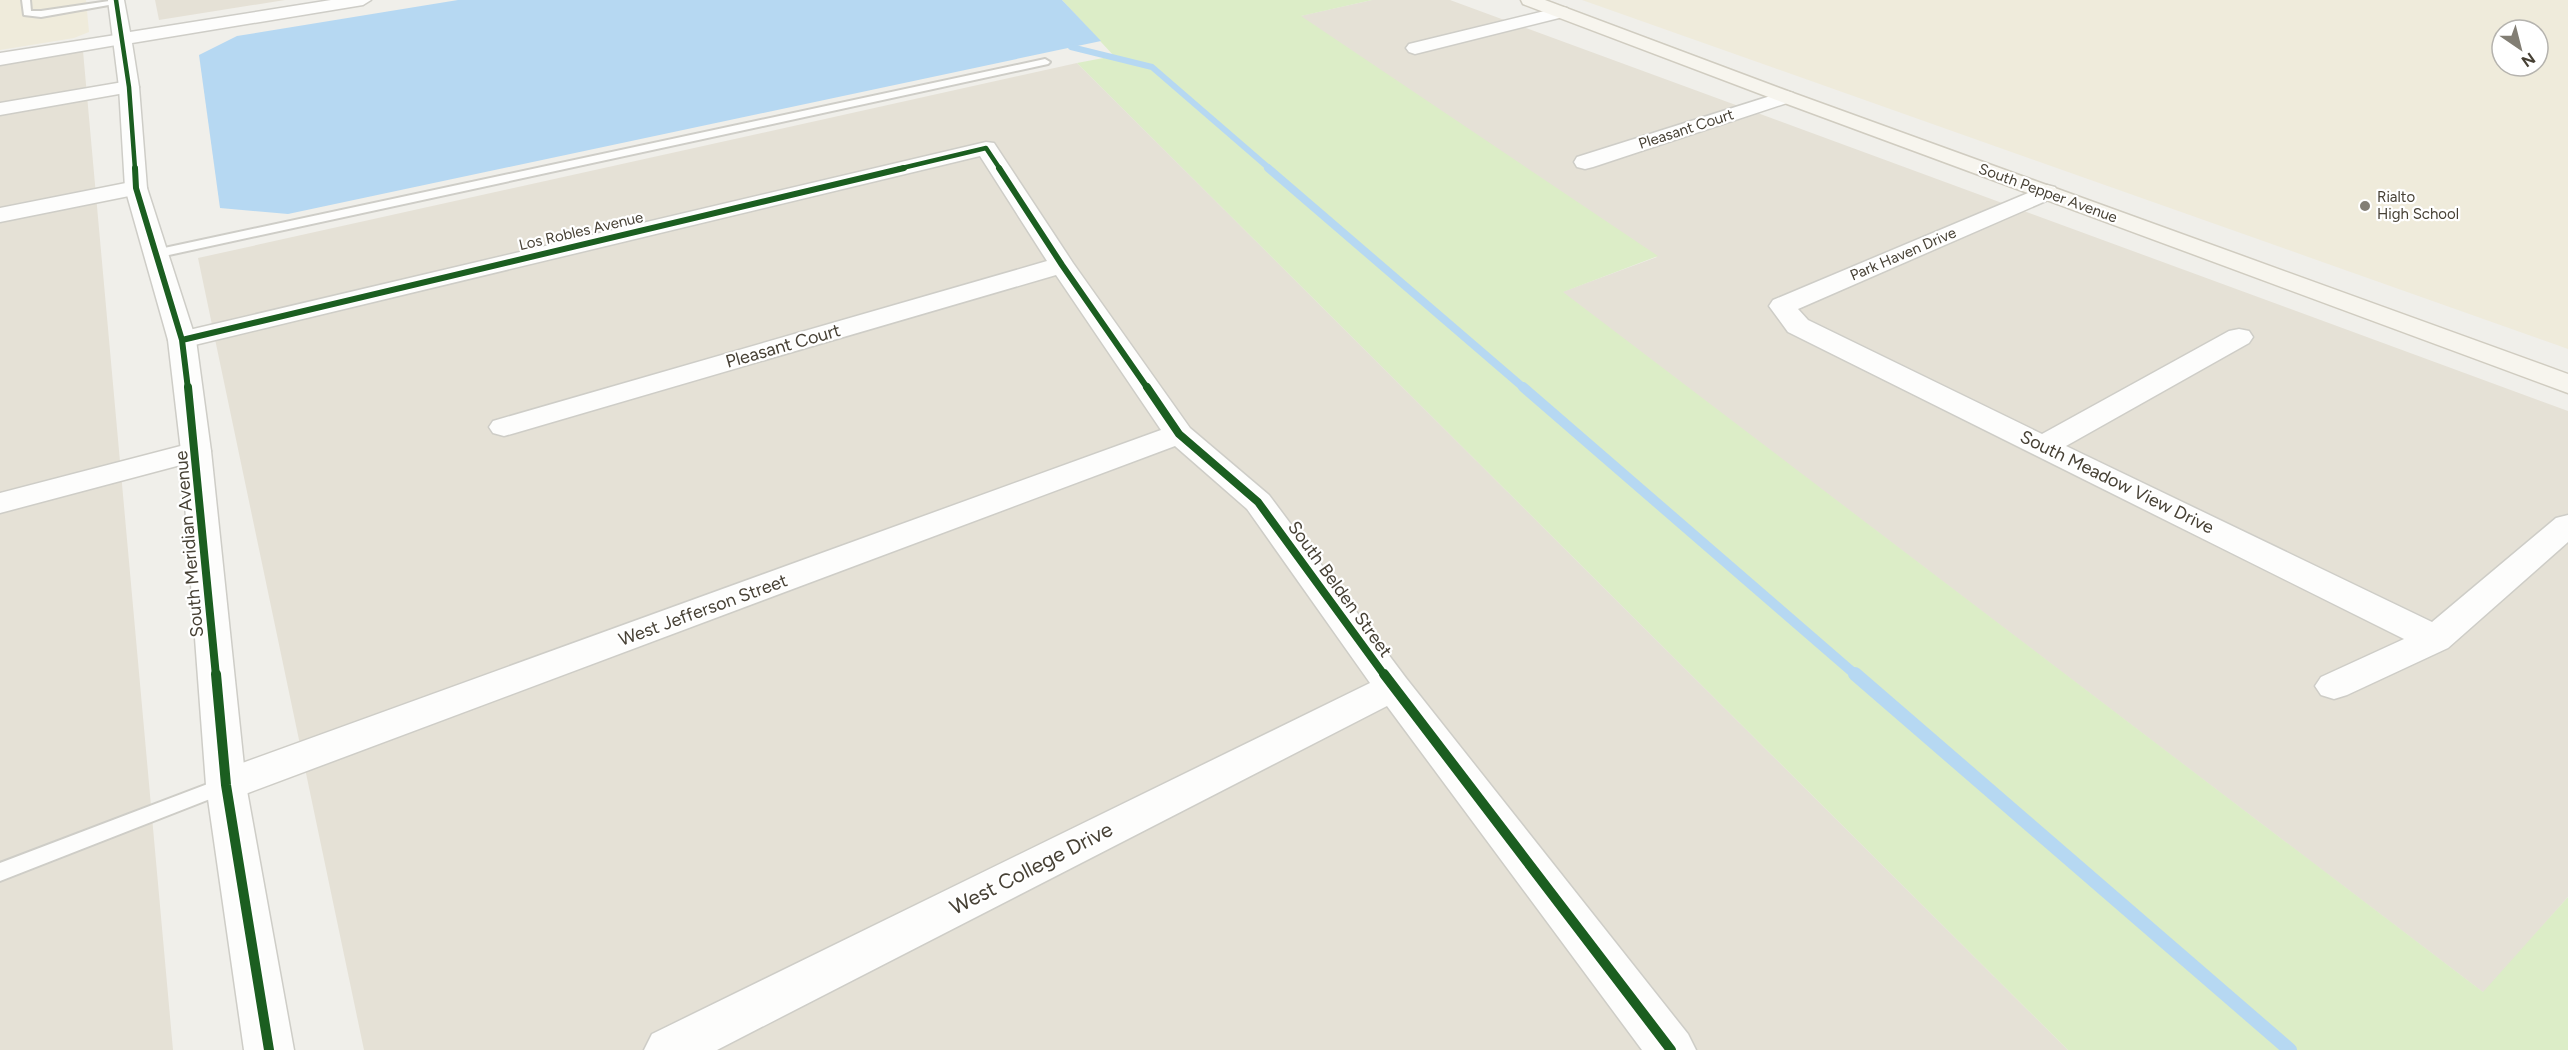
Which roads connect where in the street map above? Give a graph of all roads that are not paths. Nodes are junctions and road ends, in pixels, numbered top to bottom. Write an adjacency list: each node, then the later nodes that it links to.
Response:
1 (27, 0): 4 (lane)
2 (363, 0): 6 (street)
3 (1529, 0): 5 (main road, South Pepper Avenue)
4 (116, 2): 6 (street, South Meridian Avenue)
5 (1561, 12): 7 (street); 11 (main road, South Pepper Avenue)
6 (122, 39): 8 (street); 10 (street, South Meridian Avenue)
7 (1415, 48)
8 (0, 59)
9 (1045, 62): 18 (lane)
10 (129, 87): 12 (street); 15 (street, South Meridian Avenue)
11 (1786, 97): 14 (street, Pleasant Court); 16 (main road, South Pepper Avenue)
12 (0, 109)
13 (986, 148): 19 (street, South Belden Street); 22 (street, Los Robles Avenue)
14 (1585, 162)
15 (136, 188): 17 (street); 18 (street, South Meridian Avenue)
16 (2047, 192): 20 (street, Park Haven Drive); 23 (main road, South Pepper Avenue)
17 (0, 215)
18 (155, 254): 22 (street, South Meridian Avenue)
19 (1062, 265): 24 (street, Pleasant Court); 25 (street, South Belden Street)
20 (1798, 326): 26 (street, South Meadow View Drive)
21 (2239, 338): 26 (street)
22 (182, 340): 27 (street, South Meridian Avenue)
23 (2568, 384)
24 (504, 427)
25 (1179, 434): 32 (street, South Belden Street); 33 (street, West Jefferson Street)
26 (2044, 445): 30 (street, South Meadow View Drive)
27 (196, 451): 28 (street); 33 (street, South Meridian Avenue)
28 (0, 503)
29 (2568, 525): 30 (street)
30 (2435, 639): 31 (street)
31 (2334, 686)
32 (1393, 687): 36 (street, West College Drive); 37 (street, South Belden Street)
33 (226, 785): 34 (lane); 35 (street, South Meridian Avenue)
34 (0, 872)
35 (269, 1050)
36 (669, 1050)
37 (1671, 1050)

